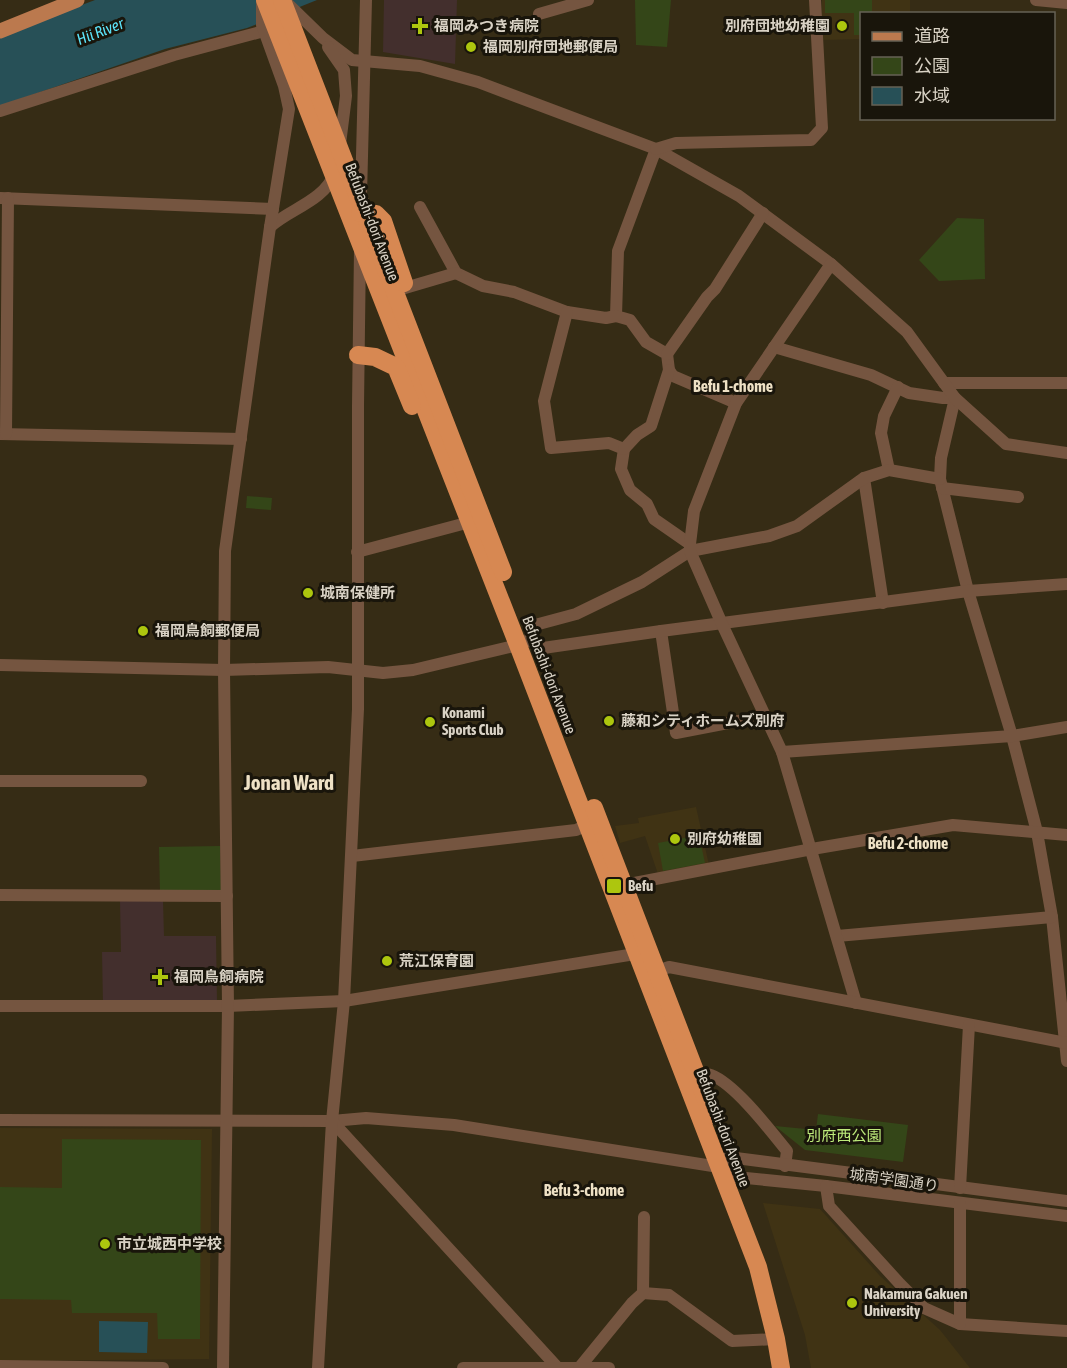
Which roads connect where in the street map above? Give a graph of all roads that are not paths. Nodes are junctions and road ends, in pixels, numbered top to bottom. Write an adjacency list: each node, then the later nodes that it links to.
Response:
1 (77, 0): 11 (main road)
2 (264, 0): 10 (street); 33 (highway, Befubashi-dori Avenue)
3 (283, 0): 12 (street); 33 (highway, Befubashi-dori Avenue)
4 (366, 0): 13 (street)
5 (588, 0): 9 (street)
6 (815, 0): 15 (street)
7 (1036, 0): 8 (street)
8 (1067, 3)
9 (540, 14)
10 (263, 28): 14 (street); 18 (street)
11 (0, 31)
12 (323, 38): 13 (street); 21 (street)
13 (365, 61): 15 (street); 19 (street)
14 (0, 111)
15 (656, 149): 20 (street); 26 (street)
16 (4, 198): 18 (street); 37 (street)
17 (420, 207): 23 (street)
18 (273, 209): 21 (street)
19 (360, 213): 24 (highway); 29 (street)
20 (763, 213): 22 (street); 28 (street)
21 (270, 227): 38 (street)
22 (831, 264): 27 (street); 31 (street)
23 (456, 273): 24 (street); 25 (street)
24 (405, 288): 41 (highway)
25 (567, 312): 26 (street); 39 (street)
26 (616, 316): 28 (street)
27 (774, 347): 34 (street); 36 (street)
28 (667, 354): 30 (street)
29 (358, 355): 46 (highway); 48 (street)
30 (669, 370): 36 (street); 39 (street)
31 (944, 383): 32 (street); 35 (street)
32 (1067, 383)
33 (424, 385): 41 (highway, Befubashi-dori Avenue); 46 (highway, Befubashi-dori Avenue)
34 (898, 387): 35 (street); 42 (street)
35 (955, 398): 40 (street); 44 (street)
36 (736, 403): 47 (street)
37 (3, 434): 38 (street)
38 (242, 440): 56 (street)
39 (624, 449): 47 (street)
40 (1067, 453)
41 (461, 460): 54 (highway, Befubashi-dori Avenue)
42 (889, 470): 43 (street); 44 (street)
43 (864, 478): 47 (street); 51 (street)
44 (941, 483): 45 (street); 50 (street)
45 (1018, 497)
46 (470, 522): 48 (street); 54 (highway, Befubashi-dori Avenue)
47 (690, 548): 52 (street); 54 (street)
48 (357, 552): 57 (street)
49 (1067, 584): 50 (street)
50 (968, 591): 51 (street); 60 (street)
51 (883, 603): 52 (street)
52 (722, 624): 53 (street); 58 (street)
53 (661, 630): 54 (street); 58 (street)
54 (523, 643): 57 (street); 64 (highway, Befubashi-dori Avenue); 69 (highway, Befubashi-dori Avenue)
55 (0, 665): 56 (street)
56 (224, 670): 57 (street); 71 (street)
57 (358, 670): 68 (street)
58 (765, 716): 61 (street)
59 (1067, 727): 60 (street)
60 (1012, 736): 61 (street); 65 (street)
61 (782, 752): 67 (street)
62 (141, 781): 63 (street)
63 (0, 782)
64 (587, 825): 68 (street); 74 (highway, Befubashi-dori Avenue)
65 (1037, 832): 66 (street); 67 (street); 72 (street)
66 (1067, 835)
67 (812, 849): 69 (street); 73 (street)
68 (352, 856): 77 (street)
69 (624, 885): 75 (highway, Befubashi-dori Avenue)
70 (0, 895): 71 (street)
71 (227, 896): 80 (street)
72 (1052, 917): 73 (street); 76 (street)
73 (837, 936): 78 (street)
74 (635, 954): 75 (street); 77 (street); 88 (highway, Befubashi-dori Avenue)
75 (657, 971): 78 (street); 84 (highway, Befubashi-dori Avenue)
76 (1063, 982): 82 (street)
77 (344, 1001): 80 (street); 87 (street)
78 (856, 1003): 81 (street)
79 (0, 1006): 80 (street)
80 (228, 1006): 86 (street)
81 (969, 1025): 82 (street); 92 (street)
82 (1066, 1043): 83 (street)
83 (1067, 1061)
84 (697, 1075): 88 (highway, Befubashi-dori Avenue); 89 (street)
85 (0, 1120): 86 (street, 城南学園通り)
86 (225, 1120): 87 (street, 城南学園通り); 103 (street)
87 (332, 1121): 88 (street, 城南学園通り); 104 (street); 107 (street)
88 (724, 1162): 89 (street, 城南学園通り); 90 (highway, Befubashi-dori Avenue); 100 (highway, Befubashi-dori Avenue)
89 (785, 1166): 92 (street, 城南学園通り)
90 (736, 1177): 91 (street, 城南学園通り); 111 (highway, Befubashi-dori Avenue)
91 (826, 1186): 94 (street, 城南学園通り); 98 (street)
92 (960, 1188): 93 (street, 城南学園通り)
93 (1067, 1201)
94 (960, 1204): 95 (street, 城南学園通り); 98 (street)
95 (1067, 1216)
96 (644, 1217): 97 (street)
97 (643, 1293): 100 (street); 108 (street)
98 (960, 1324): 99 (street)
99 (1067, 1330)
100 (776, 1339): 110 (highway, Befubashi-dori Avenue)
101 (0, 1366): 102 (street)
102 (163, 1368)
103 (223, 1368)
104 (318, 1368)
105 (463, 1368): 106 (street)
106 (500, 1368): 107 (street)
107 (558, 1368): 108 (street)
108 (579, 1368): 109 (street)
109 (609, 1368)
110 (781, 1368)
111 (791, 1368)

